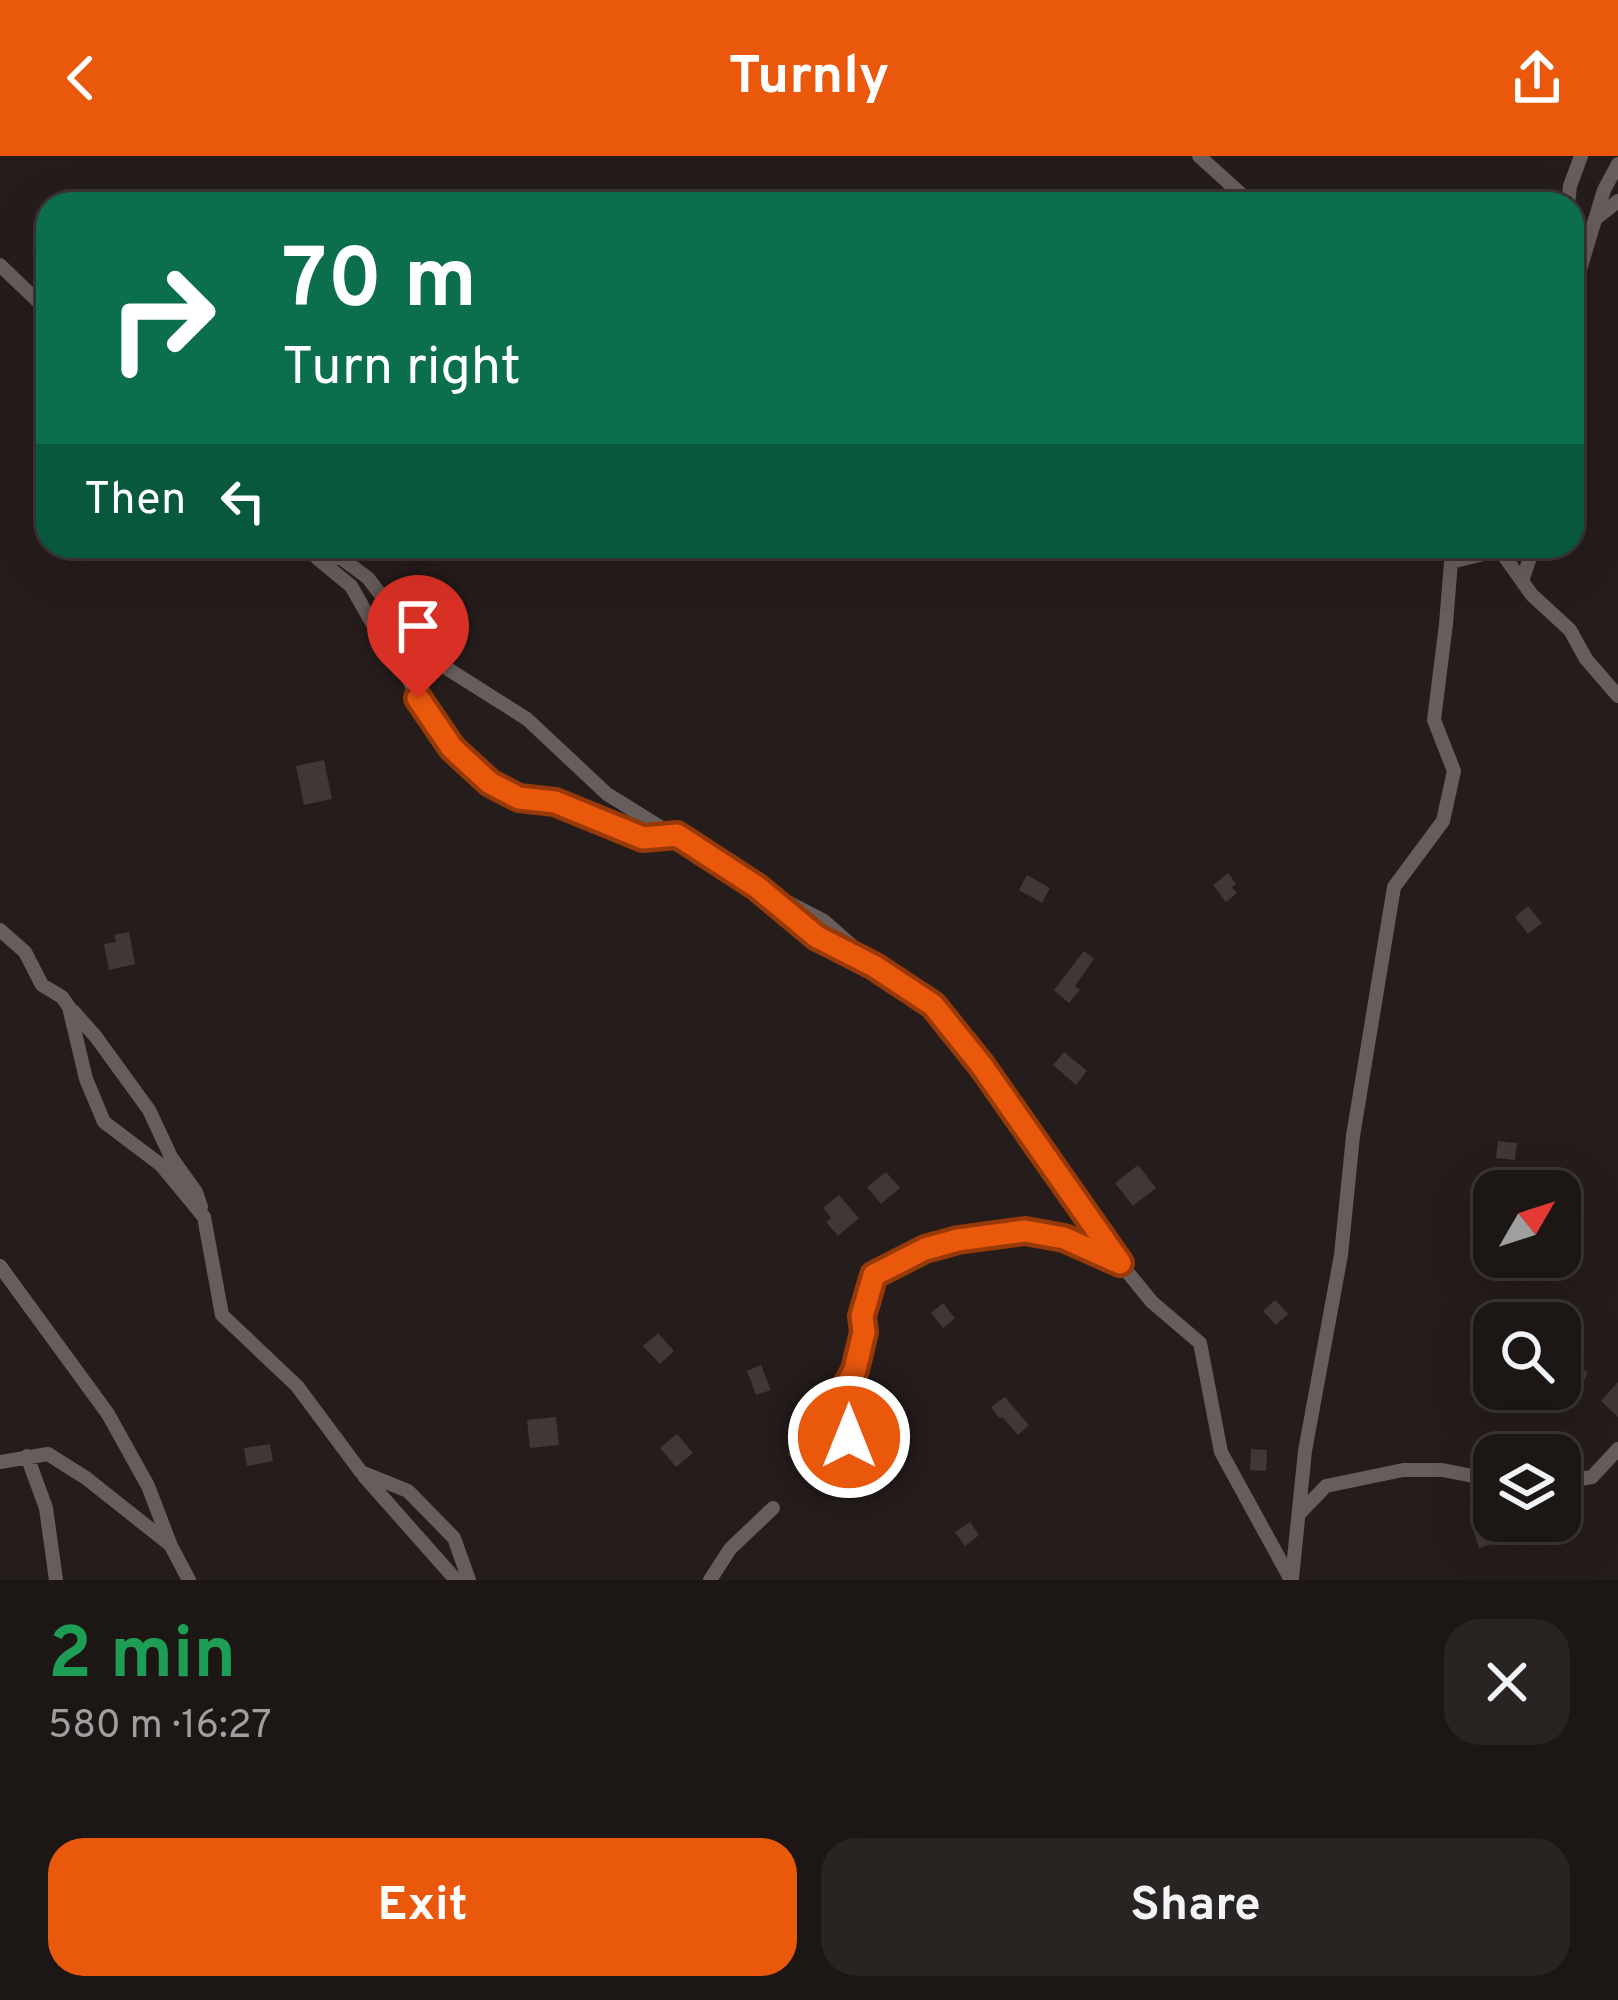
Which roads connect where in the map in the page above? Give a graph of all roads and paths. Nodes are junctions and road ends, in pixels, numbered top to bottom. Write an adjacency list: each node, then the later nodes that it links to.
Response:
1 (1195, 156): 4 (street)
2 (1581, 156): 5 (street)
3 (1618, 164): 7 (street)
4 (1238, 192)
5 (1571, 192)
6 (1618, 201): 7 (street)
7 (1595, 219): 8 (street)
8 (1584, 256)
9 (0, 265): 10 (street)
10 (36, 300)
11 (317, 558): 20 (street)
12 (341, 558): 20 (street)
13 (1452, 558): 17 (street)
14 (1464, 558): 17 (street)
15 (1506, 558): 18 (street)
16 (1530, 558): 18 (street)
17 (1451, 562): 34 (street)
18 (1522, 581): 19 (street)
19 (1618, 696)
20 (677, 835): 24 (street)
21 (0, 930): 22 (street)
22 (70, 1006): 23 (street); 23 (street)
23 (204, 1217): 30 (street)
24 (1120, 1263): 29 (street); 41 (street)
25 (0, 1266): 35 (street)
26 (1618, 1449): 32 (street)
27 (27, 1456): 28 (street); 35 (street); 36 (street)
28 (0, 1462)
29 (860, 1464)
30 (361, 1472): 38 (street); 39 (street)
31 (1473, 1476): 34 (street)
32 (1581, 1479)
33 (773, 1508): 40 (street)
34 (1299, 1514): 41 (street)
35 (171, 1546): 37 (street)
36 (56, 1580)
37 (189, 1580)
38 (455, 1580)
39 (469, 1580)
40 (710, 1580)
41 (1292, 1580)

